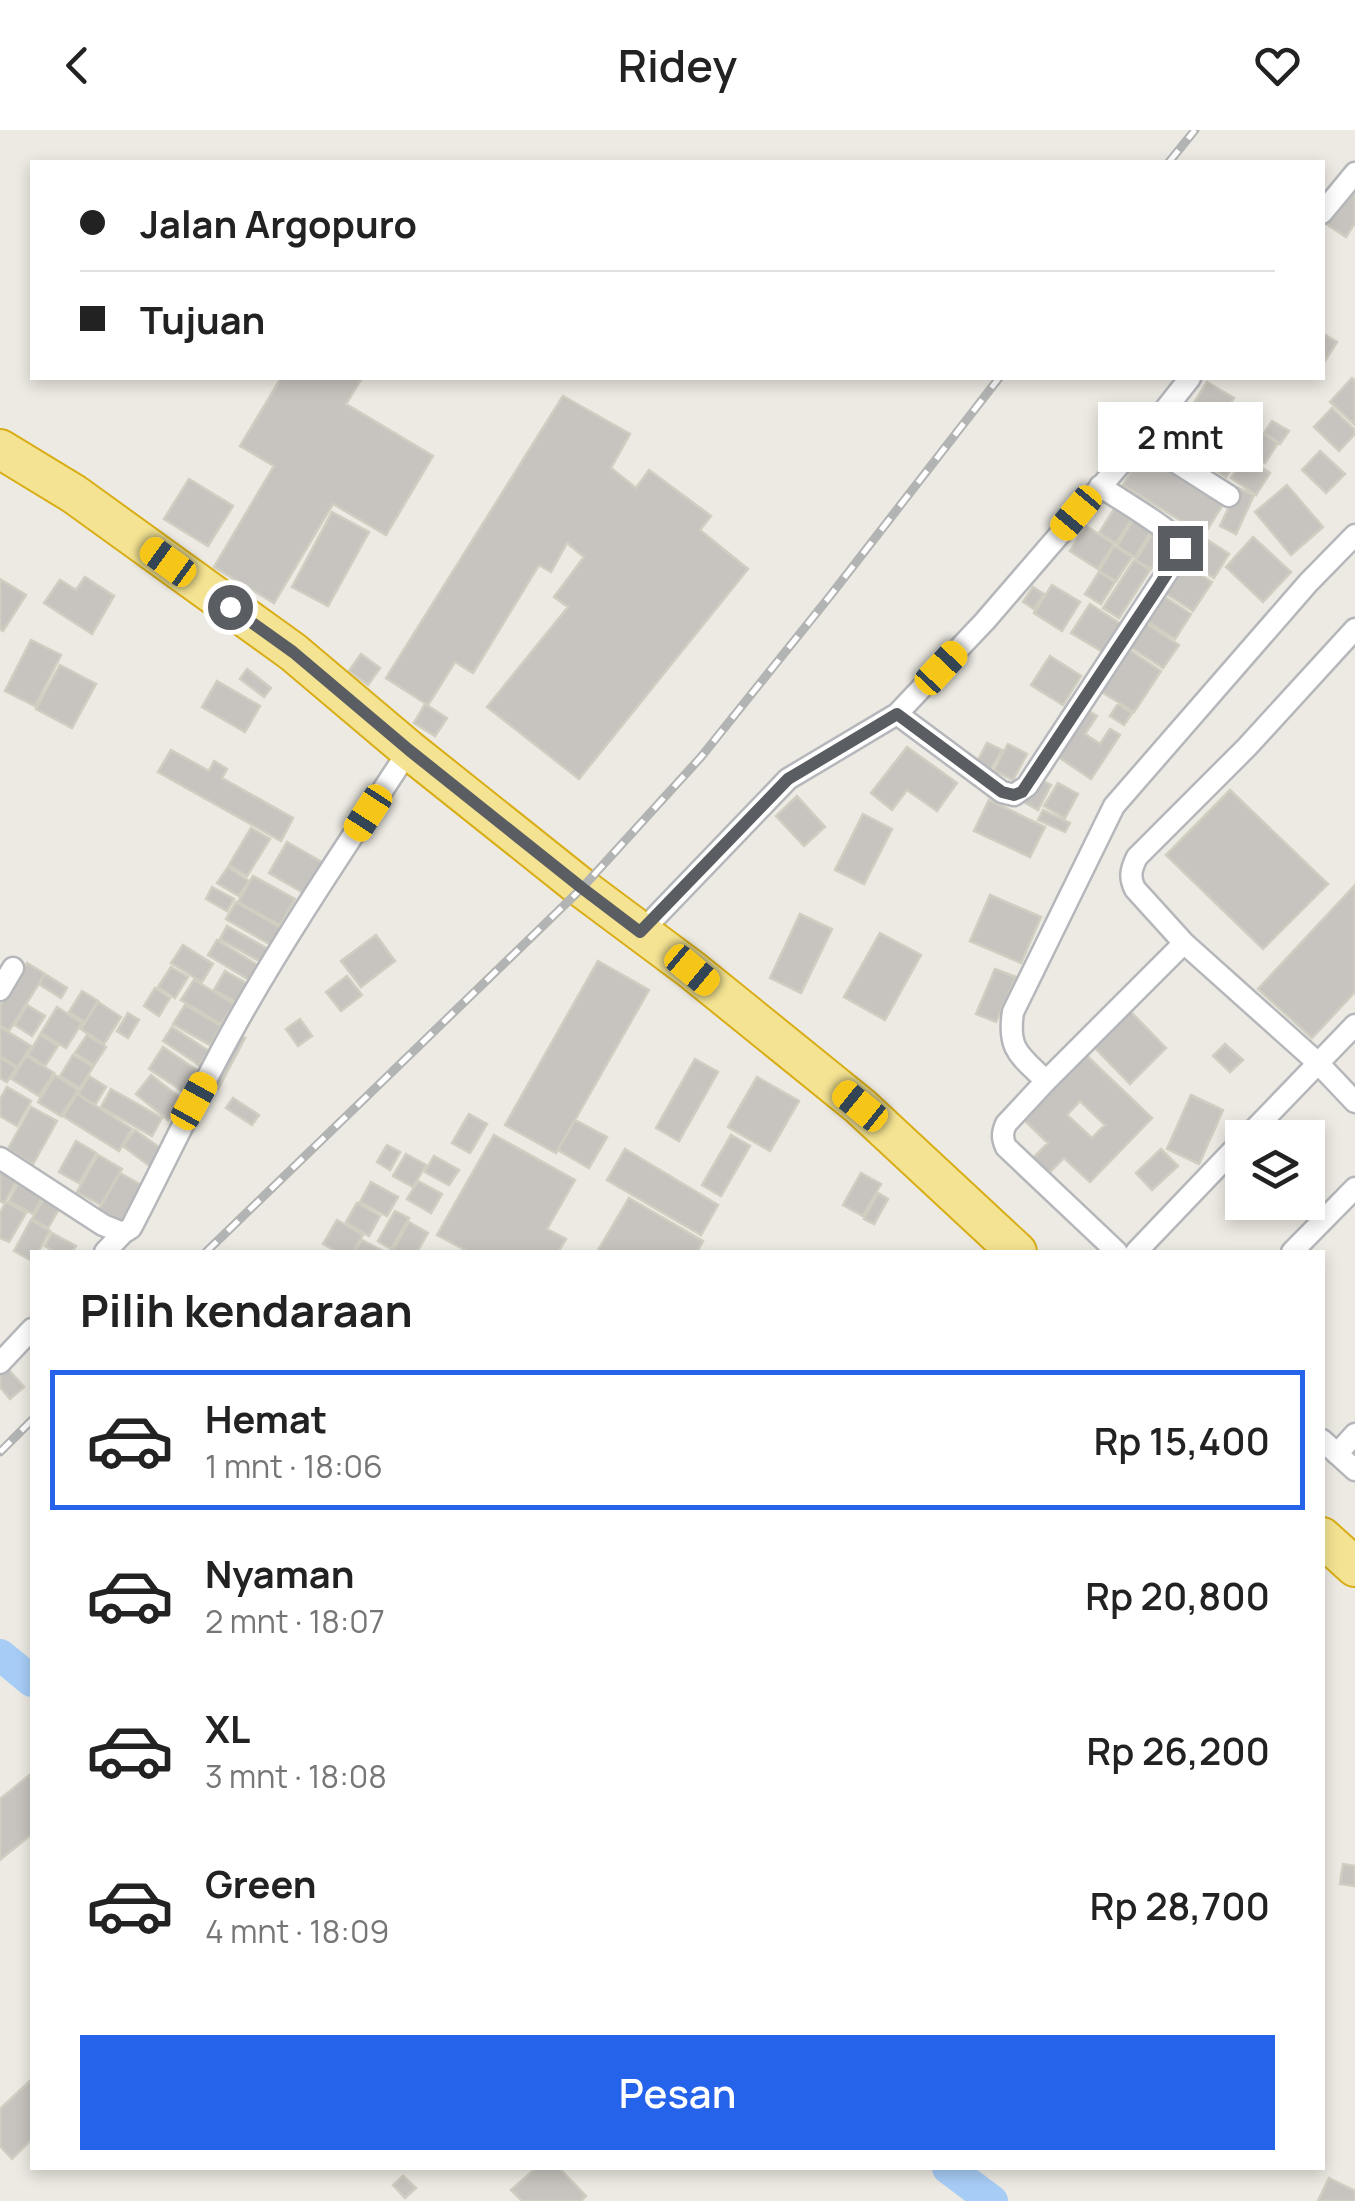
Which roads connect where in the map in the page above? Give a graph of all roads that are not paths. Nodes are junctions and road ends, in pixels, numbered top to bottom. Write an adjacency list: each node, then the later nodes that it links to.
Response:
1 (1355, 173): 2 (street)
2 (1325, 209)
3 (1188, 380): 4 (street)
4 (1141, 440): 6 (street); 7 (street)
5 (0, 449): 11 (highway)
6 (1100, 486): 10 (street); 10 (street)
7 (1229, 496)
8 (1353, 534): 18 (street)
9 (1355, 630): 13 (street)
10 (897, 714): 12 (street)
11 (409, 750): 12 (highway); 24 (street)
12 (640, 932): 26 (highway)
13 (1184, 944): 17 (street); 18 (street)
14 (13, 968): 15 (street)
15 (0, 990)
16 (1355, 1025): 17 (street)
17 (1318, 1063): 19 (street); 20 (street)
18 (1046, 1081): 27 (street)
19 (1355, 1102)
20 (1262, 1120)
21 (0, 1158): 24 (street)
22 (1225, 1159): 28 (street)
23 (1355, 1188): 29 (street)
24 (123, 1233): 25 (street)
25 (107, 1250)
26 (1015, 1250)
27 (1115, 1250)
28 (1138, 1250)
29 (1294, 1250)
30 (30, 1331): 31 (street)
31 (0, 1364)
32 (1355, 1434): 33 (street)
33 (1330, 1447): 34 (street)
34 (1355, 1470)
35 (1325, 1539): 36 (highway)
36 (1355, 1567)

